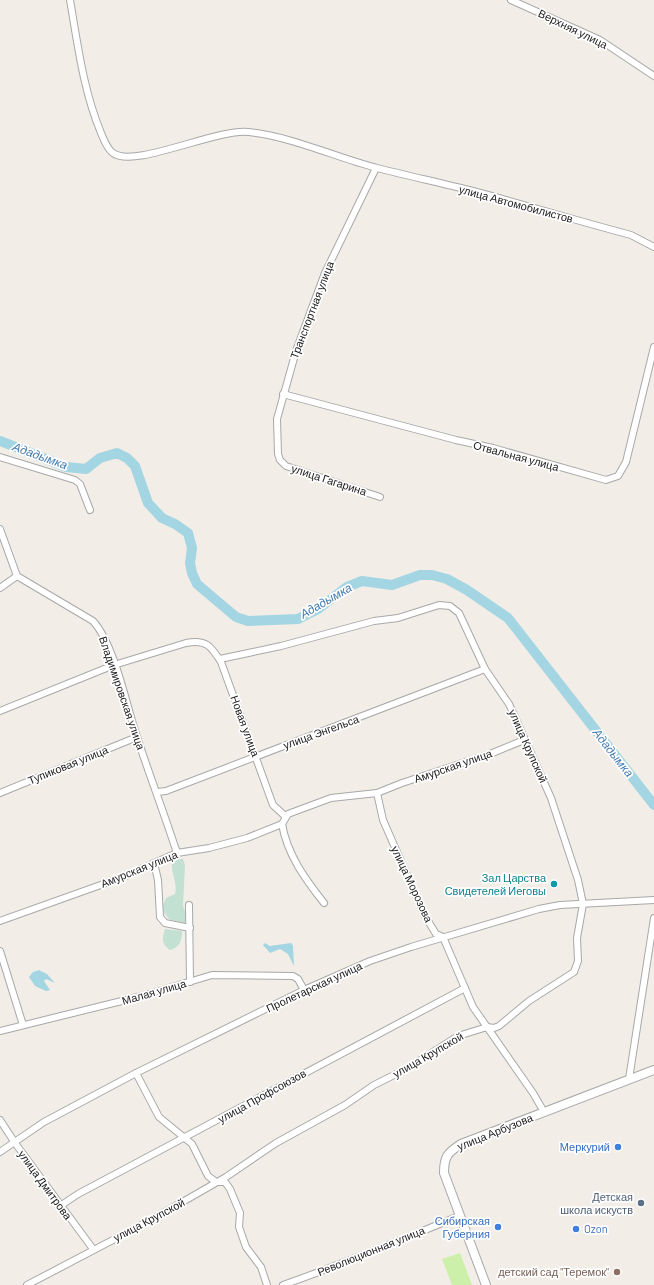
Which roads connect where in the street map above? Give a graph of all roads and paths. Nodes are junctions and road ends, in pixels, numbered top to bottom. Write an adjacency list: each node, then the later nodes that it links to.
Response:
1 (70, 0): 4 (street, улица Автомобилистов)
2 (511, 0): 3 (street, Верхняя улица)
3 (654, 76)
4 (376, 168): 5 (street, улица Автомобилистов); 7 (street, Транспортная улица)
5 (654, 247)
6 (654, 347): 7 (street, Отвальная улица)
7 (283, 394): 9 (street, Транспортная улица)
8 (0, 457): 11 (street)
9 (280, 460): 10 (street, улица Гагарина)
10 (380, 497)
11 (90, 510)
12 (0, 529): 13 (street)
13 (17, 576): 14 (street); 16 (street, Владимировская улица)
14 (0, 588)
15 (220, 659): 16 (street, Новая улица); 17 (street, улица Крупской); 21 (street, Новая улица)
16 (114, 665): 18 (street); 19 (street, Владимировская улица)
17 (485, 669): 20 (street, улица Крупской); 21 (street, улица Энгельса)
18 (0, 711)
19 (137, 737): 22 (street, Владимировская улица); 23 (street, Тупиковая улица)
20 (524, 740): 24 (street, Амурская улица); 31 (street, улица Крупской)
21 (256, 756): 22 (street, улица Энгельса); 25 (street, Новая улица)
22 (157, 792): 27 (street, Владимировская улица)
23 (0, 793)
24 (377, 793): 25 (street, Амурская улица); 36 (street, улица Морозова)
25 (285, 816): 26 (street)
26 (282, 824): 27 (street, Амурская улица); 30 (street)
27 (177, 852): 28 (street, Амурская улица)
28 (154, 863): 34 (street, Амурская улица); 35 (street)
29 (654, 900): 31 (street, Пролетарская улица)
30 (324, 903)
31 (582, 904): 36 (street, Пролетарская улица); 42 (street, улица Крупской)
32 (189, 906): 35 (street)
33 (654, 918): 46 (street)
34 (0, 921)
35 (190, 928): 38 (street)
36 (443, 937): 39 (street, улица Морозова); 40 (street, Пролетарская улица)
37 (0, 951): 41 (street)
38 (190, 982): 40 (street, Малая улица); 41 (street, Малая улица)
39 (465, 988): 42 (street, улица Морозова); 49 (street, улица Профсоюзов)
40 (304, 990): 45 (street, Пролетарская улица)
41 (23, 1025): 43 (street, Малая улица)
42 (487, 1027): 47 (street, улица Морозова); 52 (street, улица Крупской)
43 (0, 1031)
44 (654, 1070): 46 (street, улица Арбузова)
45 (136, 1072): 49 (street); 50 (street, Пролетарская улица)
46 (629, 1079): 47 (street, улица Арбузова)
47 (544, 1112): 54 (street, улица Арбузова)
48 (0, 1120): 50 (street, улица Дмитрова)
49 (184, 1139): 52 (street); 53 (street, улица Профсоюзов)
50 (15, 1143): 51 (street, Пролетарская улица); 53 (street, улица Дмитрова)
51 (0, 1152)
52 (216, 1182): 55 (street, улица Крупской); 57 (street)
53 (60, 1206): 55 (street, улица Дмитрова)
54 (459, 1216): 58 (street, Революционная улица); 59 (street, улица Арбузова)
55 (93, 1249): 56 (street, улица Крупской)
56 (26, 1285)
57 (267, 1285)
58 (283, 1285)
59 (486, 1285)

